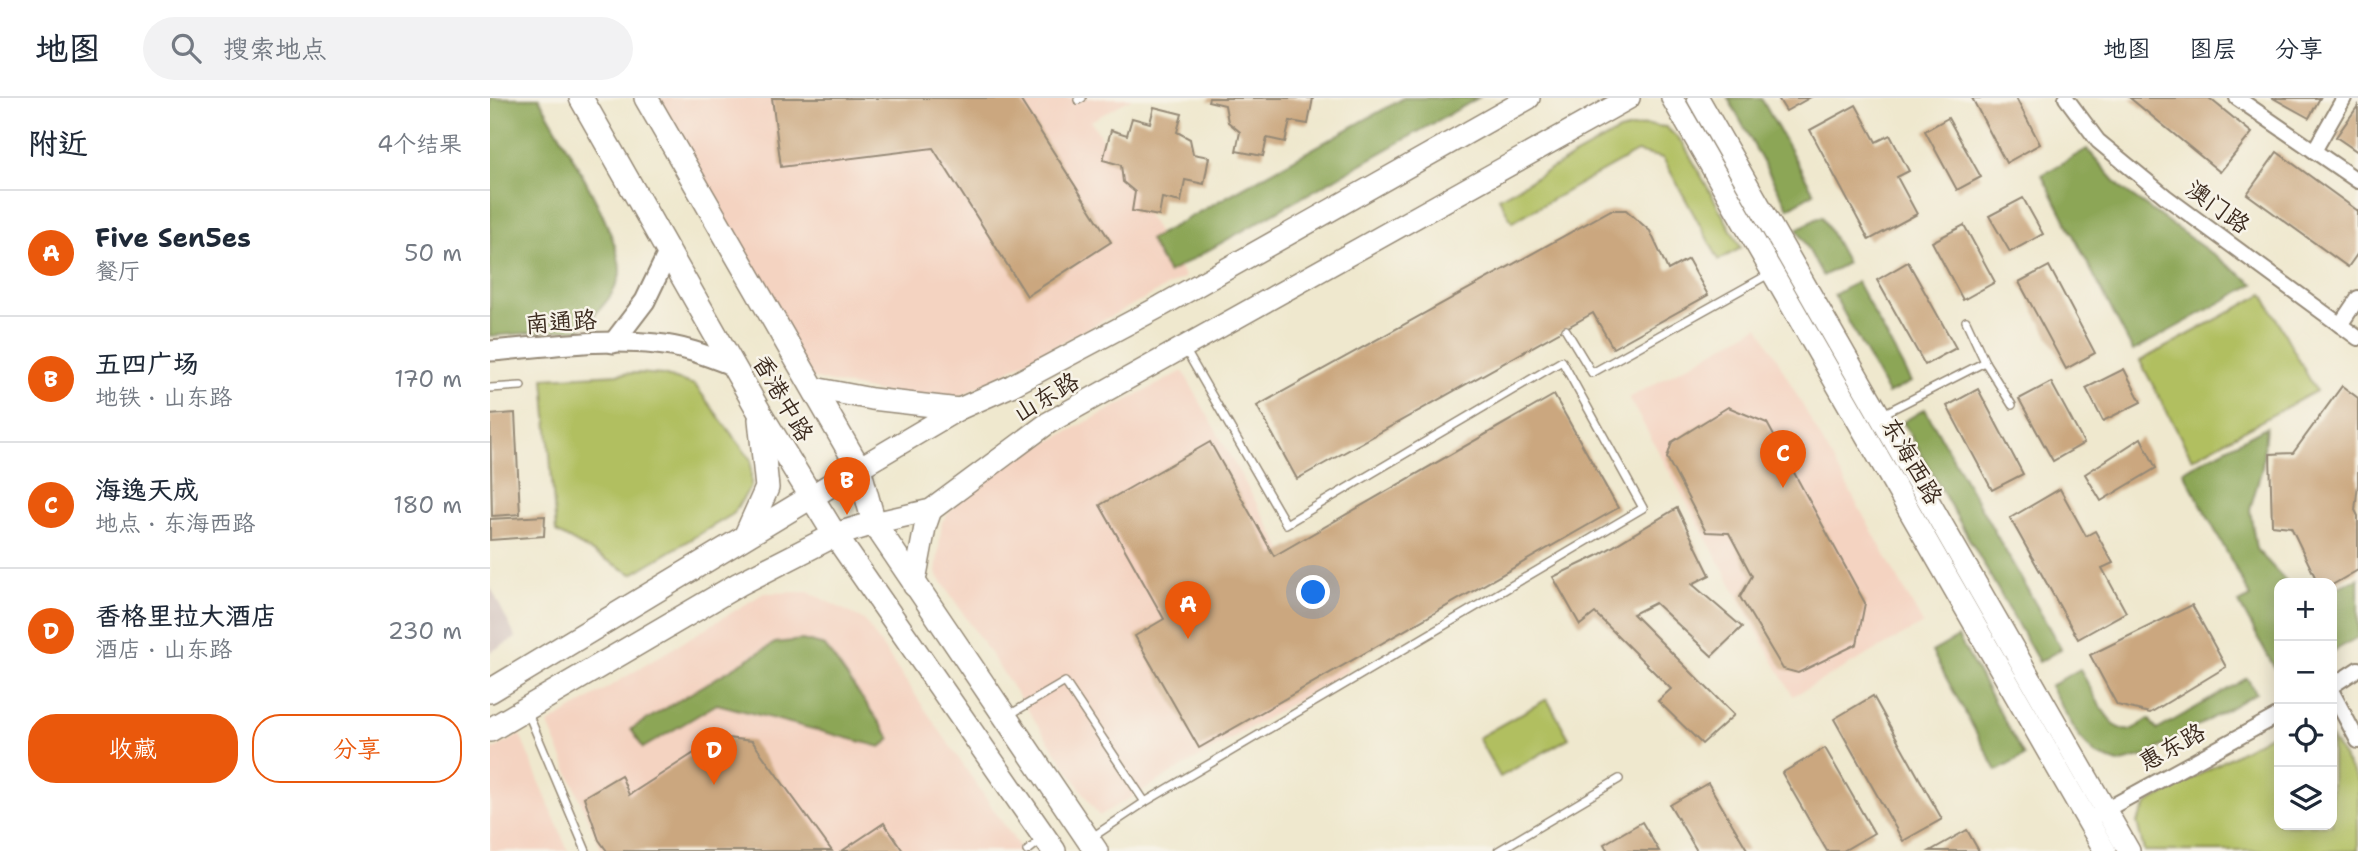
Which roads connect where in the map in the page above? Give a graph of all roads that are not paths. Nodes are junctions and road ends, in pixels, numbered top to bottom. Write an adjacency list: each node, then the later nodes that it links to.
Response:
1 (582, 98): 12 (main road, 香港中路)
2 (646, 98): 26 (main road, 香港中路)
3 (1529, 98): 28 (main road, 山东路)
4 (1629, 98): 20 (main road, 山东路)
5 (1672, 98): 13 (main road, 东海西路)
6 (1698, 98): 30 (main road, 东海西路)
7 (2066, 98): 16 (street, 澳门路)
8 (2237, 98): 10 (street)
9 (2344, 98): 10 (street)
10 (2314, 151): 11 (street)
11 (2358, 181)
12 (669, 251): 19 (street, 南通路); 23 (main road, 香港中路)
13 (1772, 272): 17 (lane); 49 (main road, 东海西路)
14 (2358, 298): 16 (street)
15 (1966, 321): 22 (lane)
16 (2340, 325): 18 (street, 澳门路)
17 (1566, 330)
18 (2358, 338)
19 (613, 342): 21 (street, 南通路); 23 (street)
20 (1184, 349): 33 (main road, 山东路); 48 (lane)
21 (490, 351)
22 (1985, 362): 27 (lane); 30 (lane)
23 (734, 366): 29 (main road, 香港中路)
24 (521, 386): 25 (lane)
25 (490, 388)
26 (814, 388): 28 (main road); 31 (main road, 香港中路)
27 (2012, 405)
28 (959, 409): 31 (main road, 山东路)
29 (760, 413): 32 (main road, 香港中路); 35 (main road)
30 (1880, 415): 49 (main road, 东海西路)
31 (859, 468): 32 (main road, 山东路); 34 (main road, 香港中路)
32 (812, 498): 35 (main road, 山东路); 36 (main road, 香港中路)
33 (931, 510): 34 (main road, 山东路); 37 (main road)
34 (874, 523): 36 (main road, 山东路); 37 (main road, 香港中路)
35 (746, 535): 40 (main road, 山东路)
36 (835, 535): 42 (main road, 山东路); 51 (main road, 香港中路)
37 (914, 586): 43 (main road, 香港中路)
38 (2358, 669): 39 (street)
39 (2337, 683)
40 (490, 691)
41 (2337, 701): 46 (street)
42 (527, 710): 45 (main road, 山东路); 52 (lane)
43 (1006, 717): 48 (lane); 50 (main road, 香港中路)
44 (2274, 718): 49 (street, 惠东路)
45 (490, 730)
46 (2358, 741)
47 (1619, 779): 53 (lane)
48 (1145, 802): 50 (lane)
49 (2097, 815): 54 (main road, 东海西路); 55 (main road, 东海西路)
50 (1092, 845)
51 (1042, 847)
52 (586, 851)
53 (1498, 851)
54 (2105, 851)
55 (2129, 851)

